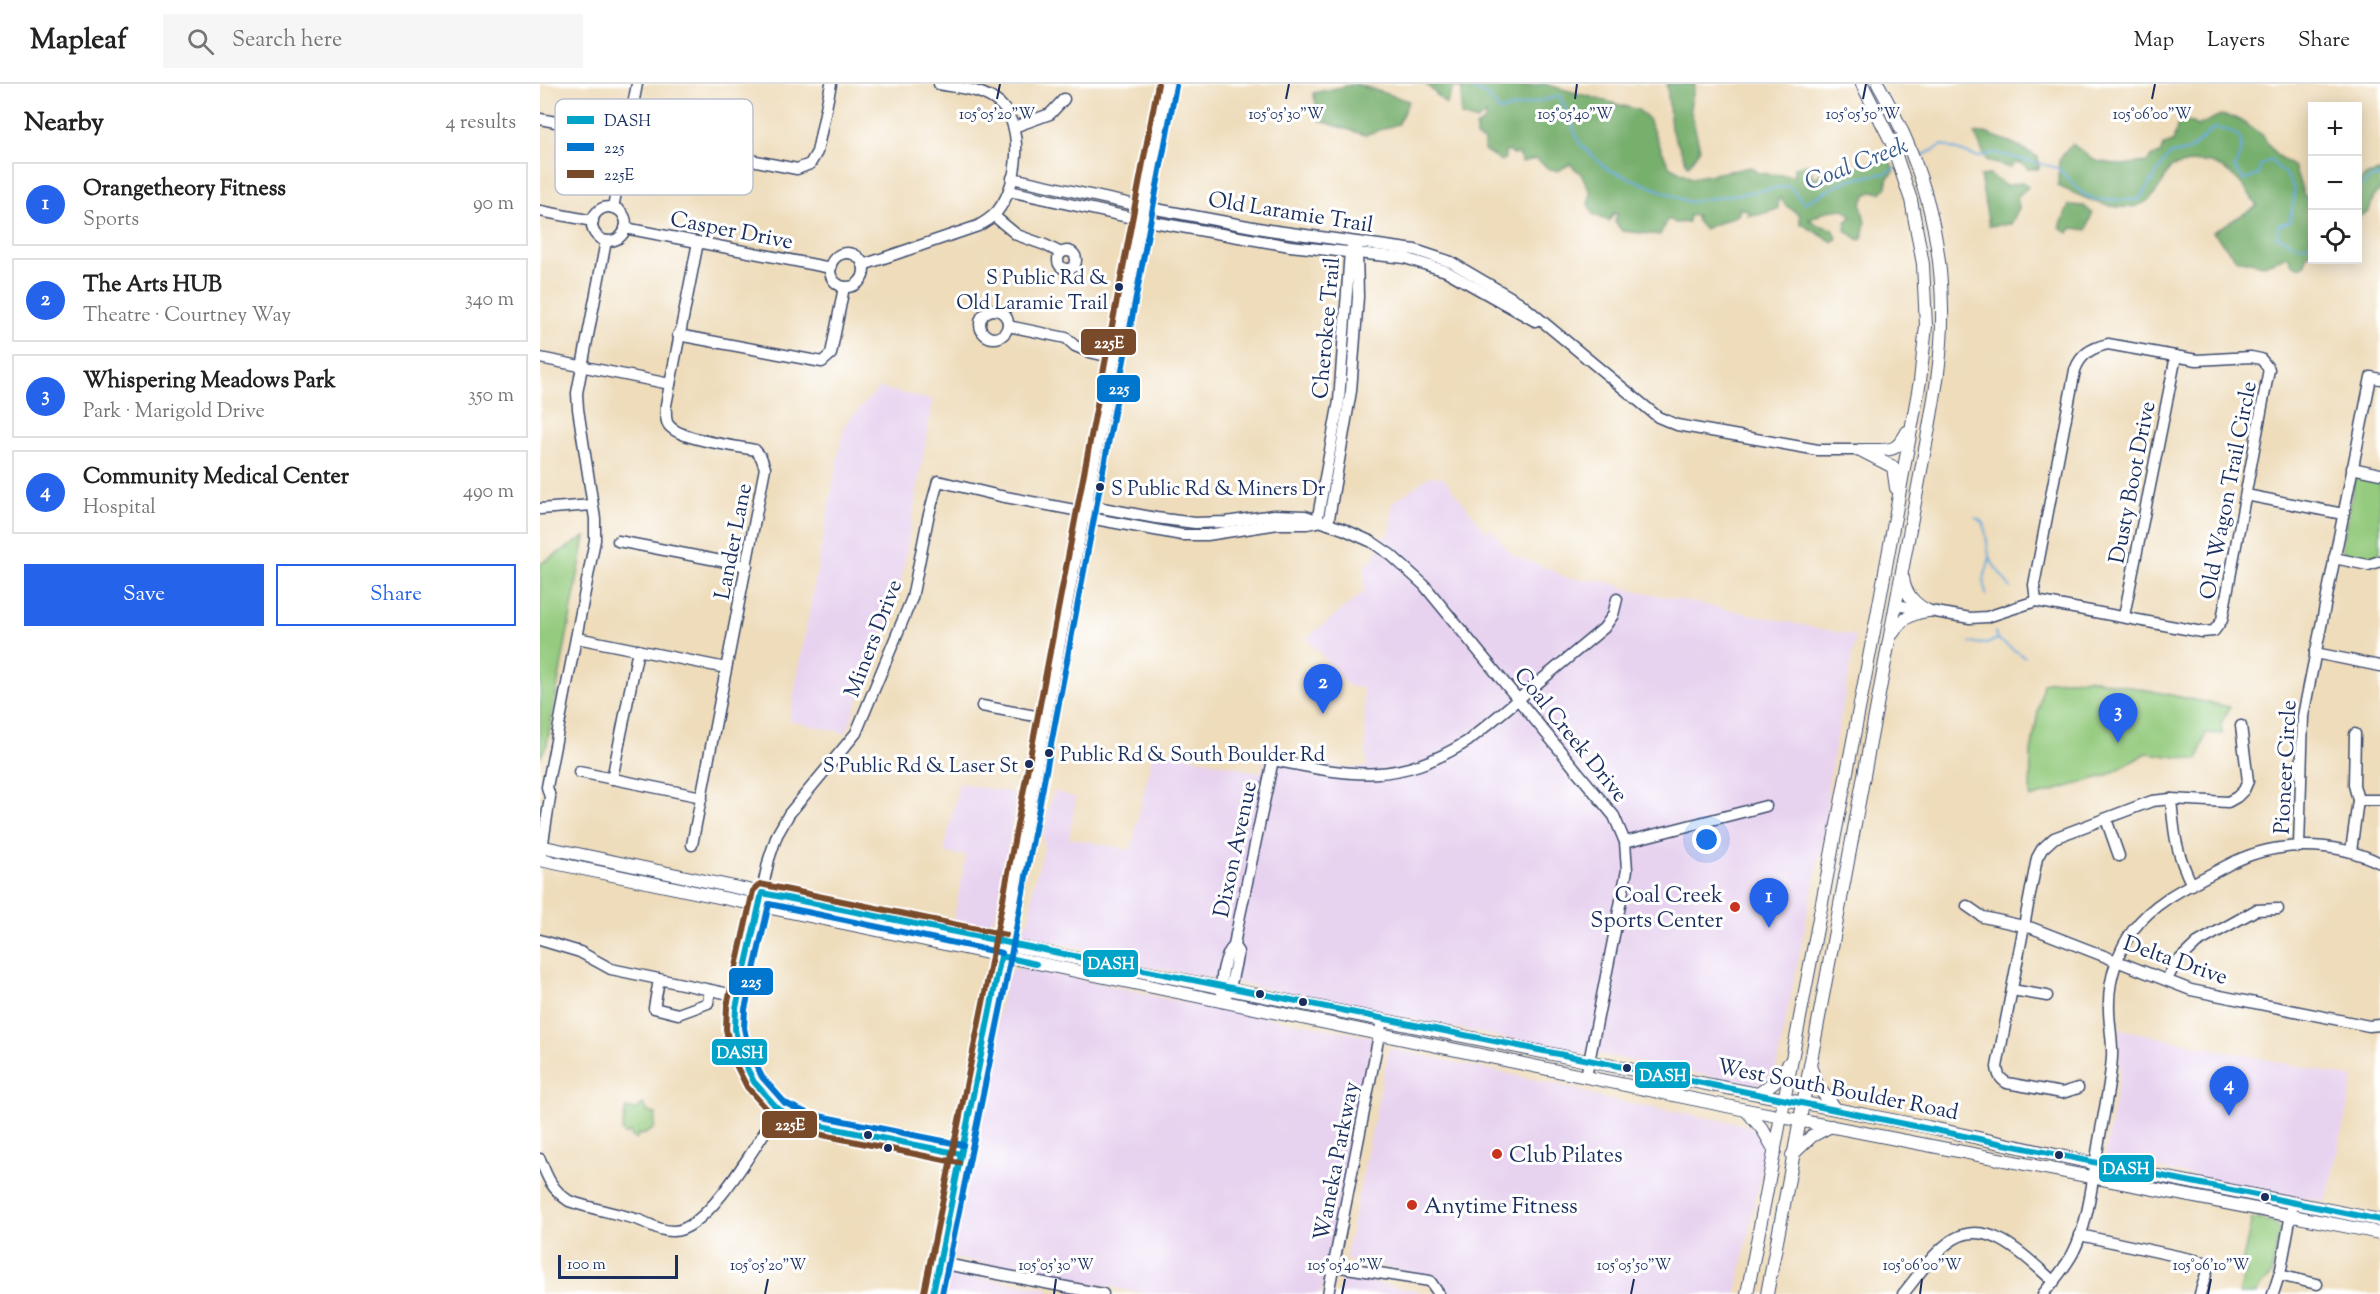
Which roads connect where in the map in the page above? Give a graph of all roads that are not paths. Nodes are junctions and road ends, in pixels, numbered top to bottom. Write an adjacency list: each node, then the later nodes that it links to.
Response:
1 (637, 84): 7 (street)
2 (831, 84): 12 (street)
3 (939, 84): 11 (street)
4 (1167, 84): 16 (street)
5 (1862, 84): 38 (main road)
6 (1878, 84): 53 (main road)
7 (634, 99)
8 (1064, 99): 11 (street)
9 (540, 118): 10 (street)
10 (555, 121)
11 (1014, 127): 13 (street)
12 (753, 161)
13 (1012, 178): 14 (street); 16 (street, Old Laramie Trail)
14 (1009, 192): 19 (street); 20 (street, Old Laramie Trail)
15 (615, 195): 17 (street)
16 (1145, 207): 20 (street); 25 (street, Old Laramie Trail)
17 (613, 208): 21 (street); 22 (street)
18 (540, 211): 21 (street)
19 (994, 216): 26 (street); 27 (street)
20 (1142, 219): 25 (street, Old Laramie Trail); 34 (street)
21 (592, 220): 23 (street)
22 (626, 228): 23 (street); 24 (street, Casper Drive)
23 (606, 241): 35 (street)
24 (698, 242): 28 (street, Casper Drive); 31 (street, Lander Lane)
25 (1355, 248): 39 (street, Old Laramie Trail); 48 (street, Cherokee Trail)
26 (1061, 253)
27 (863, 265): 28 (street); 29 (street)
28 (831, 268): 29 (street)
29 (844, 287): 31 (street)
30 (1008, 326): 34 (street)
31 (678, 335): 37 (street, Lander Lane)
32 (2176, 356): 42 (street, Old Wagon Trail Circle); 56 (street, Old Wagon Trail Circle); 59 (street, Dusty Boot Drive)
33 (540, 358): 35 (street)
34 (1115, 358): 46 (street)
35 (581, 367): 37 (street); 44 (street)
36 (2380, 379): 40 (street, Pioneer Circle)
37 (670, 384): 52 (street, Lander Lane)
38 (1913, 421): 39 (main road); 43 (main road)
39 (1860, 450): 43 (main road)
40 (2352, 468): 41 (street); 47 (street, Pioneer Circle)
41 (2380, 474)
42 (2246, 495): 47 (street); 59 (street, Old Wagon Trail Circle)
43 (1898, 504): 54 (main road)
44 (592, 505): 45 (street); 60 (street)
45 (540, 509)
46 (1085, 511): 48 (street); 68 (street); 89 (street, Miners Drive)
47 (2343, 514): 50 (street, Pioneer Circle)
48 (1323, 523): 66 (street, Coal Creek Drive)
49 (618, 541): 52 (street)
50 (2334, 558): 51 (street); 63 (street, Pioneer Circle)
51 (2380, 561)
52 (747, 566): 65 (street, Lander Lane)
53 (1903, 571): 57 (main road); 58 (main road)
54 (1885, 575): 57 (main road); 107 (main road)
55 (1617, 599): 66 (street)
56 (2036, 601): 58 (street, Old Wagon Trail Circle); 59 (street, Old Wagon Trail Circle)
57 (1896, 605): 58 (street, Old Wagon Trail Circle); 61 (main road)
58 (1928, 611): 61 (main road)
59 (2124, 616)
60 (577, 638): 62 (street); 73 (street)
61 (1891, 639): 109 (main road)
62 (638, 650): 65 (street); 72 (street)
63 (2315, 653): 64 (street); 83 (street, Pioneer Circle)
64 (2380, 666)
65 (726, 668): 74 (street, Lander Lane)
66 (1519, 700): 80 (street, Coal Creek Drive); 98 (street, Dixon Avenue)
67 (982, 706): 68 (street)
68 (1046, 718): 94 (street)
69 (2241, 726): 75 (street)
70 (2355, 734): 76 (street)
71 (579, 772): 72 (street)
72 (612, 779): 74 (street)
73 (543, 789): 82 (street)
74 (702, 796): 81 (street, Lander Lane)
75 (2171, 799): 79 (street); 88 (street)
76 (2358, 800): 77 (street); 84 (street)
77 (2380, 800)
78 (1766, 806): 80 (street)
79 (2106, 819): 85 (street); 92 (street)
80 (1625, 842): 108 (street, Coal Creek Drive)
81 (692, 845)
82 (541, 846): 86 (street); 89 (main road)
83 (2300, 847): 84 (street); 88 (street)
84 (2352, 851): 87 (street)
85 (2118, 856)
86 (540, 861): 89 (main road)
87 (2380, 863)
88 (2192, 885): 95 (street)
89 (760, 899): 94 (main road); 101 (street)
90 (1967, 906): 92 (street, Delta Drive)
91 (2278, 909): 96 (street)
92 (2023, 926): 95 (street, Delta Drive); 100 (street)
93 (540, 940): 97 (street)
94 (1002, 950): 98 (main road, West South Boulder Road); 103 (main road, West South Boulder Road); 122 (street)
95 (2118, 961): 96 (street, Delta Drive); 125 (street)
96 (2167, 979): 105 (street, Delta Drive)
97 (659, 980): 99 (street); 99 (street)
98 (1225, 988): 103 (street, Dixon Avenue); 104 (main road, West South Boulder Road)
99 (710, 990): 101 (street)
100 (2012, 990): 102 (street); 111 (street)
101 (739, 996): 116 (street)
102 (2047, 996)
103 (1223, 1002): 106 (main road, West South Boulder Road)
104 (1382, 1020): 106 (street, Waneka Parkway); 108 (main road, West South Boulder Road)
105 (2380, 1025)
106 (1380, 1035): 110 (main road, West South Boulder Road); 131 (street, Waneka Parkway)
107 (1792, 1059): 112 (main road); 113 (main road)
108 (1589, 1061): 110 (street, Coal Creek Drive); 112 (main road, West South Boulder Road)
109 (1810, 1065): 114 (main road); 115 (main road)
110 (1586, 1077): 117 (main road, West South Boulder Road)
111 (2078, 1088)
112 (1760, 1093): 113 (main road, West South Boulder Road)
113 (1784, 1098): 114 (main road, West South Boulder Road); 118 (main road)
114 (1803, 1102): 115 (main road, West South Boulder Road); 119 (main road)
115 (1835, 1108): 125 (main road, West South Boulder Road)
116 (779, 1110): 122 (street); 124 (street)
117 (1746, 1110): 118 (main road, West South Boulder Road); 121 (main road)
118 (1781, 1117): 119 (main road, West South Boulder Road); 121 (main road)
119 (1799, 1120): 120 (main road, West South Boulder Road); 123 (main road)
120 (1831, 1126): 123 (main road); 125 (main road, West South Boulder Road)
121 (1775, 1151): 139 (main road)
122 (961, 1154): 130 (street)
123 (1792, 1155): 140 (main road)
124 (540, 1159)
125 (2094, 1170): 126 (main road, West South Boulder Road); 129 (street)
126 (2292, 1209): 127 (main road, West South Boulder Road); 128 (main road, West South Boulder Road); 132 (street)
127 (2380, 1221)
128 (2380, 1233)
129 (2080, 1235): 133 (street); 143 (street)
130 (940, 1263): 135 (street); 136 (street)
131 (1334, 1266): 137 (street, Waneka Parkway); 138 (street)
132 (2279, 1275): 134 (street); 144 (street)
133 (2054, 1282): 141 (street); 142 (street)
134 (2317, 1284)
135 (933, 1294)
136 (1103, 1294)
137 (1328, 1294)
138 (1439, 1294)
139 (1747, 1294)
140 (1767, 1294)
141 (1903, 1294)
142 (2043, 1294)
143 (2200, 1294)
144 (2273, 1294)

